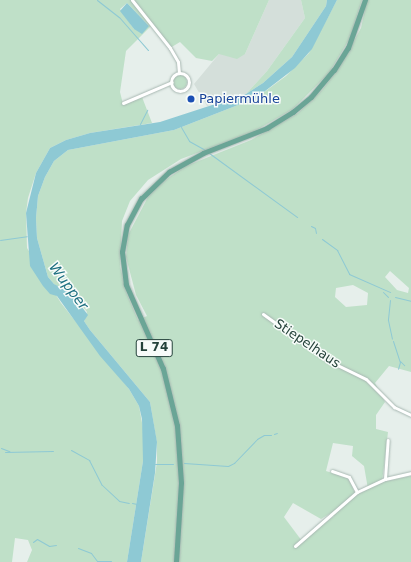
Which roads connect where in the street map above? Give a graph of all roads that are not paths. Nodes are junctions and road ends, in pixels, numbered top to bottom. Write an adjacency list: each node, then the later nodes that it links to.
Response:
1 (132, 0): 3 (street)
2 (365, 0): 14 (main road, L 74)
3 (179, 73): 4 (street); 4 (street)
4 (172, 82): 5 (street)
5 (123, 103)
6 (263, 314): 7 (street, Stiepelhaus)
7 (411, 415)
8 (388, 440): 11 (street)
9 (332, 472): 12 (street)
10 (411, 473): 11 (street)
11 (385, 480): 12 (street)
12 (357, 492): 13 (street)
13 (295, 546)
14 (176, 562)

